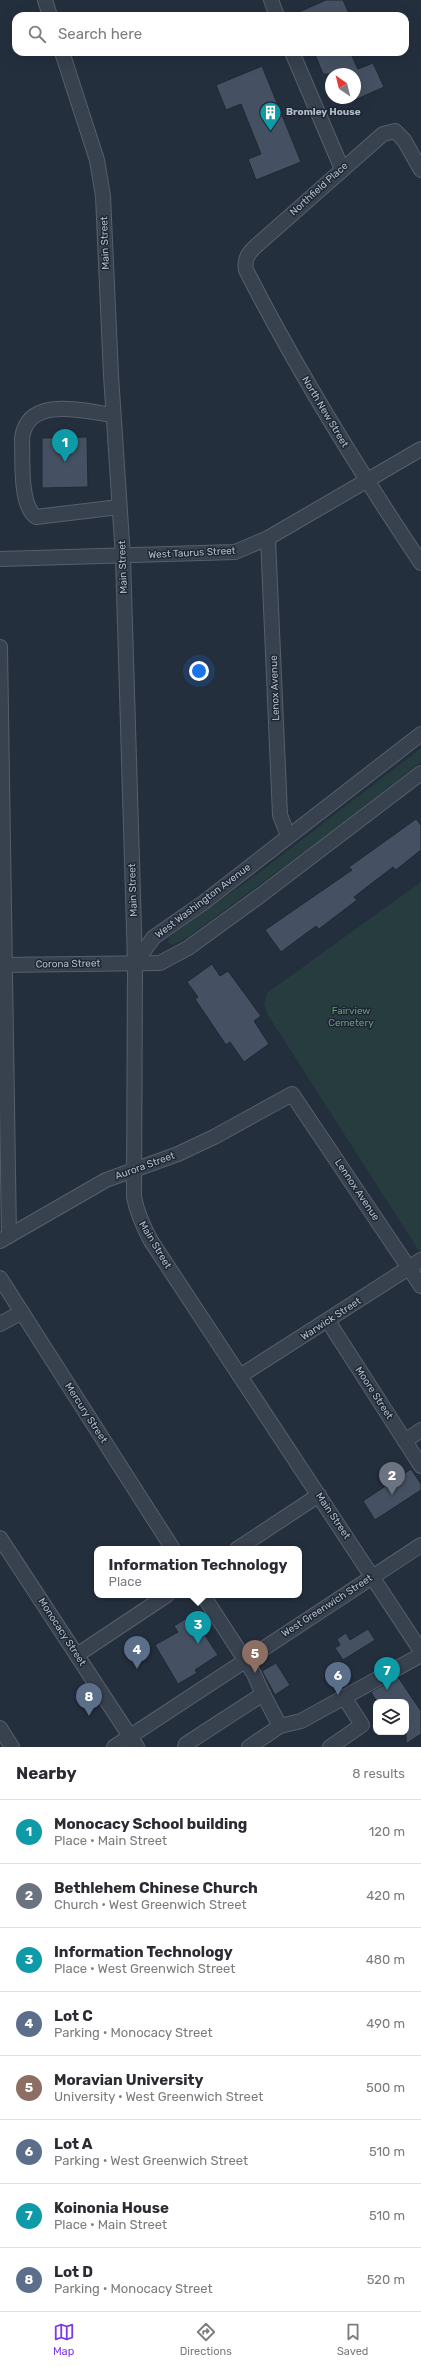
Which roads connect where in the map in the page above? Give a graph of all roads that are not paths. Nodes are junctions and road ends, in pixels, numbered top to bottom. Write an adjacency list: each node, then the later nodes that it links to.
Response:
1 (45, 0): 3 (street)
2 (271, 0): 4 (street)
3 (49, 12)
4 (276, 12)
5 (63, 56): 10 (street, Main Street)
6 (294, 56): 7 (street)
7 (342, 169): 8 (street, Northfield Place); 9 (street, Northfield Place)
8 (421, 170)
9 (247, 255): 12 (street, North New Street)
10 (113, 415): 13 (street, Main Street); 13 (street)
11 (421, 449): 12 (street, West Taurus Street)
12 (366, 480): 14 (street, West Taurus Street); 17 (street, North New Street)
13 (119, 507): 15 (street, Main Street)
14 (268, 538): 15 (street, West Taurus Street); 21 (street, Lenox Avenue)
15 (123, 557): 16 (street, West Taurus Street); 22 (street, Main Street)
16 (0, 559)
17 (421, 563)
18 (0, 647): 23 (street)
19 (421, 734): 21 (street, West Washington Avenue)
20 (421, 772): 22 (street)
21 (288, 836): 22 (street, West Washington Avenue)
22 (135, 963): 23 (street, Corona Street); 25 (street, Main Street)
23 (2, 965): 26 (street)
24 (292, 1094): 25 (street, Aurora Street); 28 (street, Lennox Avenue)
25 (135, 1171): 26 (street, Aurora Street); 34 (street, Main Street)
26 (5, 1239)
27 (421, 1260): 28 (street, Warwick Street)
28 (409, 1267): 30 (street, Lennox Avenue); 32 (street, Warwick Street)
29 (0, 1278): 31 (street, Mercury Street)
30 (421, 1286)
31 (22, 1312): 33 (street); 41 (street, Mercury Street)
32 (328, 1321): 34 (street, Warwick Street); 36 (street, Moore Street)
33 (0, 1324)
34 (240, 1376): 38 (street, Main Street)
35 (421, 1430): 36 (street)
36 (405, 1441): 37 (street, Moore Street)
37 (421, 1466)
38 (319, 1495): 42 (street); 43 (street, Main Street)
39 (0, 1538): 47 (street, Monocacy Street)
40 (421, 1545): 43 (street, West Greenwich Street)
41 (171, 1546)
42 (242, 1546)
43 (373, 1576): 46 (street, Main Street); 49 (street, West Greenwich Street)
44 (162, 1598): 47 (street)
45 (205, 1598): 49 (street)
46 (421, 1651)
47 (77, 1655): 54 (street, Monocacy Street)
48 (421, 1655): 51 (street)
49 (245, 1659): 50 (street); 54 (street, West Greenwich Street)
50 (263, 1694): 52 (street); 58 (street)
51 (344, 1697): 52 (street); 60 (street)
52 (280, 1726): 55 (street)
53 (0, 1728): 56 (street)
54 (133, 1742): 57 (street, West Greenwich Street)
55 (264, 1743): 59 (street)
56 (12, 1747)
57 (114, 1747)
58 (185, 1747)
59 (249, 1747)
60 (330, 1747)

